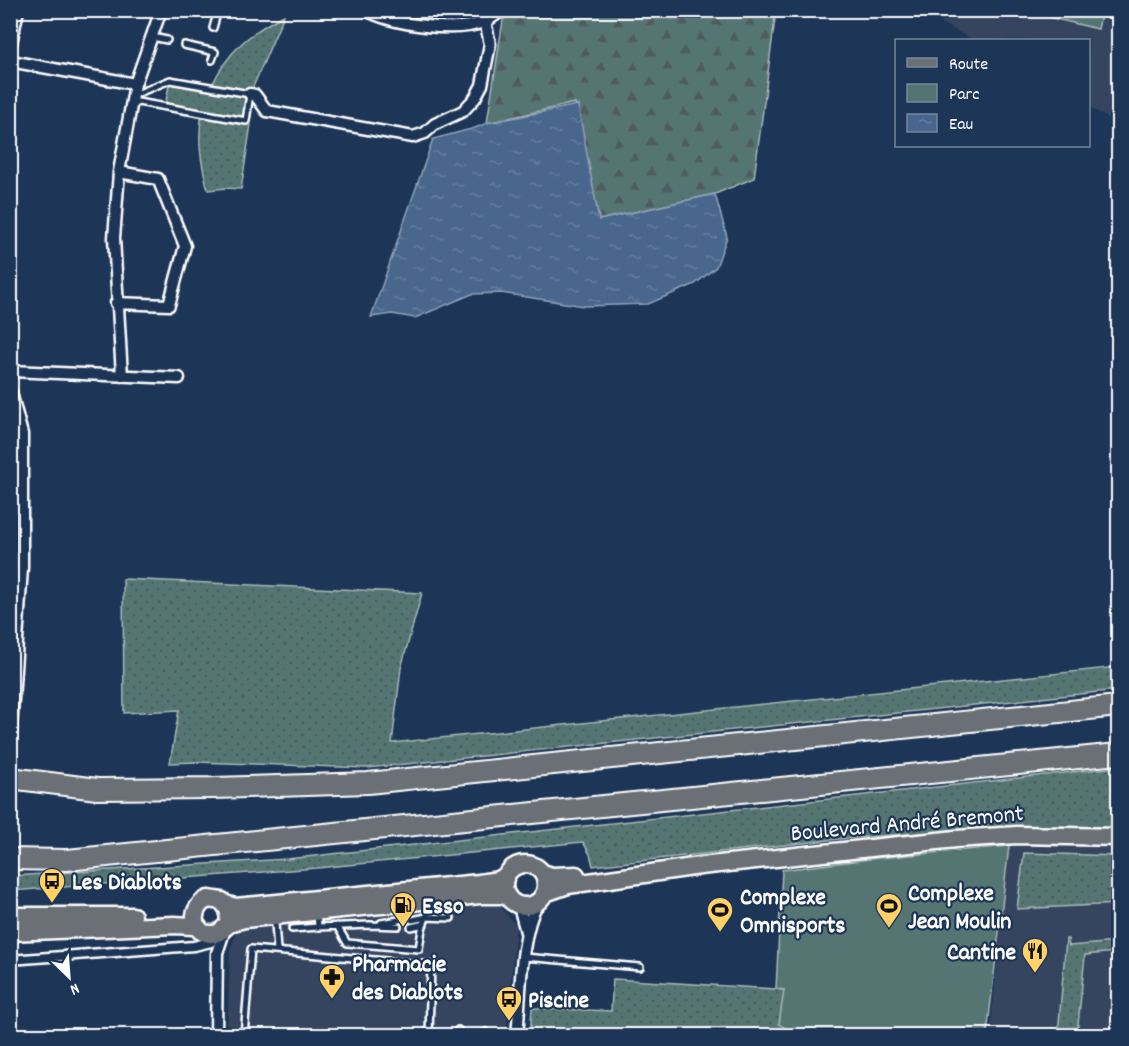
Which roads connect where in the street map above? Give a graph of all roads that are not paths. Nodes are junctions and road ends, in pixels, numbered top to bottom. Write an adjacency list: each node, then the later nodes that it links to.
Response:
1 (18, 10): 11 (street)
2 (161, 10): 8 (street)
3 (218, 10): 7 (lane)
4 (366, 10): 6 (street)
5 (502, 10): 6 (street)
6 (485, 21): 15 (street)
7 (213, 28)
8 (152, 37): 9 (lane); 14 (street)
9 (167, 40)
10 (184, 45): 12 (lane)
11 (10, 48)
12 (212, 60)
13 (10, 61): 14 (street)
14 (135, 84): 16 (street)
15 (250, 94): 16 (lane); 16 (lane)
16 (132, 98): 17 (street)
17 (119, 172): 18 (street); 18 (street)
18 (116, 303): 20 (street)
19 (10, 371): 20 (street)
20 (123, 376): 21 (street)
21 (179, 378)
22 (11, 389): 23 (street)
23 (16, 568): 25 (street)
24 (1119, 706): 27 (highway)
25 (10, 743)
26 (1119, 754): 29 (highway)
27 (10, 778)
28 (1119, 837): 30 (main road, Boulevard André Bremont)
29 (10, 859)
30 (700, 866): 31 (main road, Boulevard André Bremont); 33 (main road, Boulevard André Bremont)
31 (543, 873): 32 (main road); 33 (main road)
32 (506, 876): 35 (main road); 36 (main road)
33 (542, 897): 35 (main road); 48 (street)
34 (431, 900): 35 (main road); 39 (main road); 40 (lane)
35 (512, 900): 48 (street)
36 (225, 904): 43 (main road); 46 (main road)
37 (270, 916): 39 (main road); 43 (main road); 49 (lane)
38 (451, 918): 40 (lane)
39 (318, 919): 44 (lane); 47 (lane)
40 (426, 921): 42 (lane); 44 (lane)
41 (399, 923): 44 (lane)
42 (412, 923)
43 (227, 926): 46 (main road); 50 (street)
44 (337, 926)
45 (12, 928): 46 (main road)
46 (202, 928): 50 (street); 52 (street)
47 (292, 928)
48 (527, 935): 51 (street)
49 (277, 950): 53 (lane); 57 (lane)
50 (217, 953): 56 (street)
51 (524, 957): 55 (lane); 59 (street)
52 (10, 960)
53 (431, 965): 54 (lane); 58 (lane)
54 (443, 966)
55 (640, 967)
56 (216, 1035)
57 (244, 1035)
58 (431, 1035)
59 (518, 1035)

